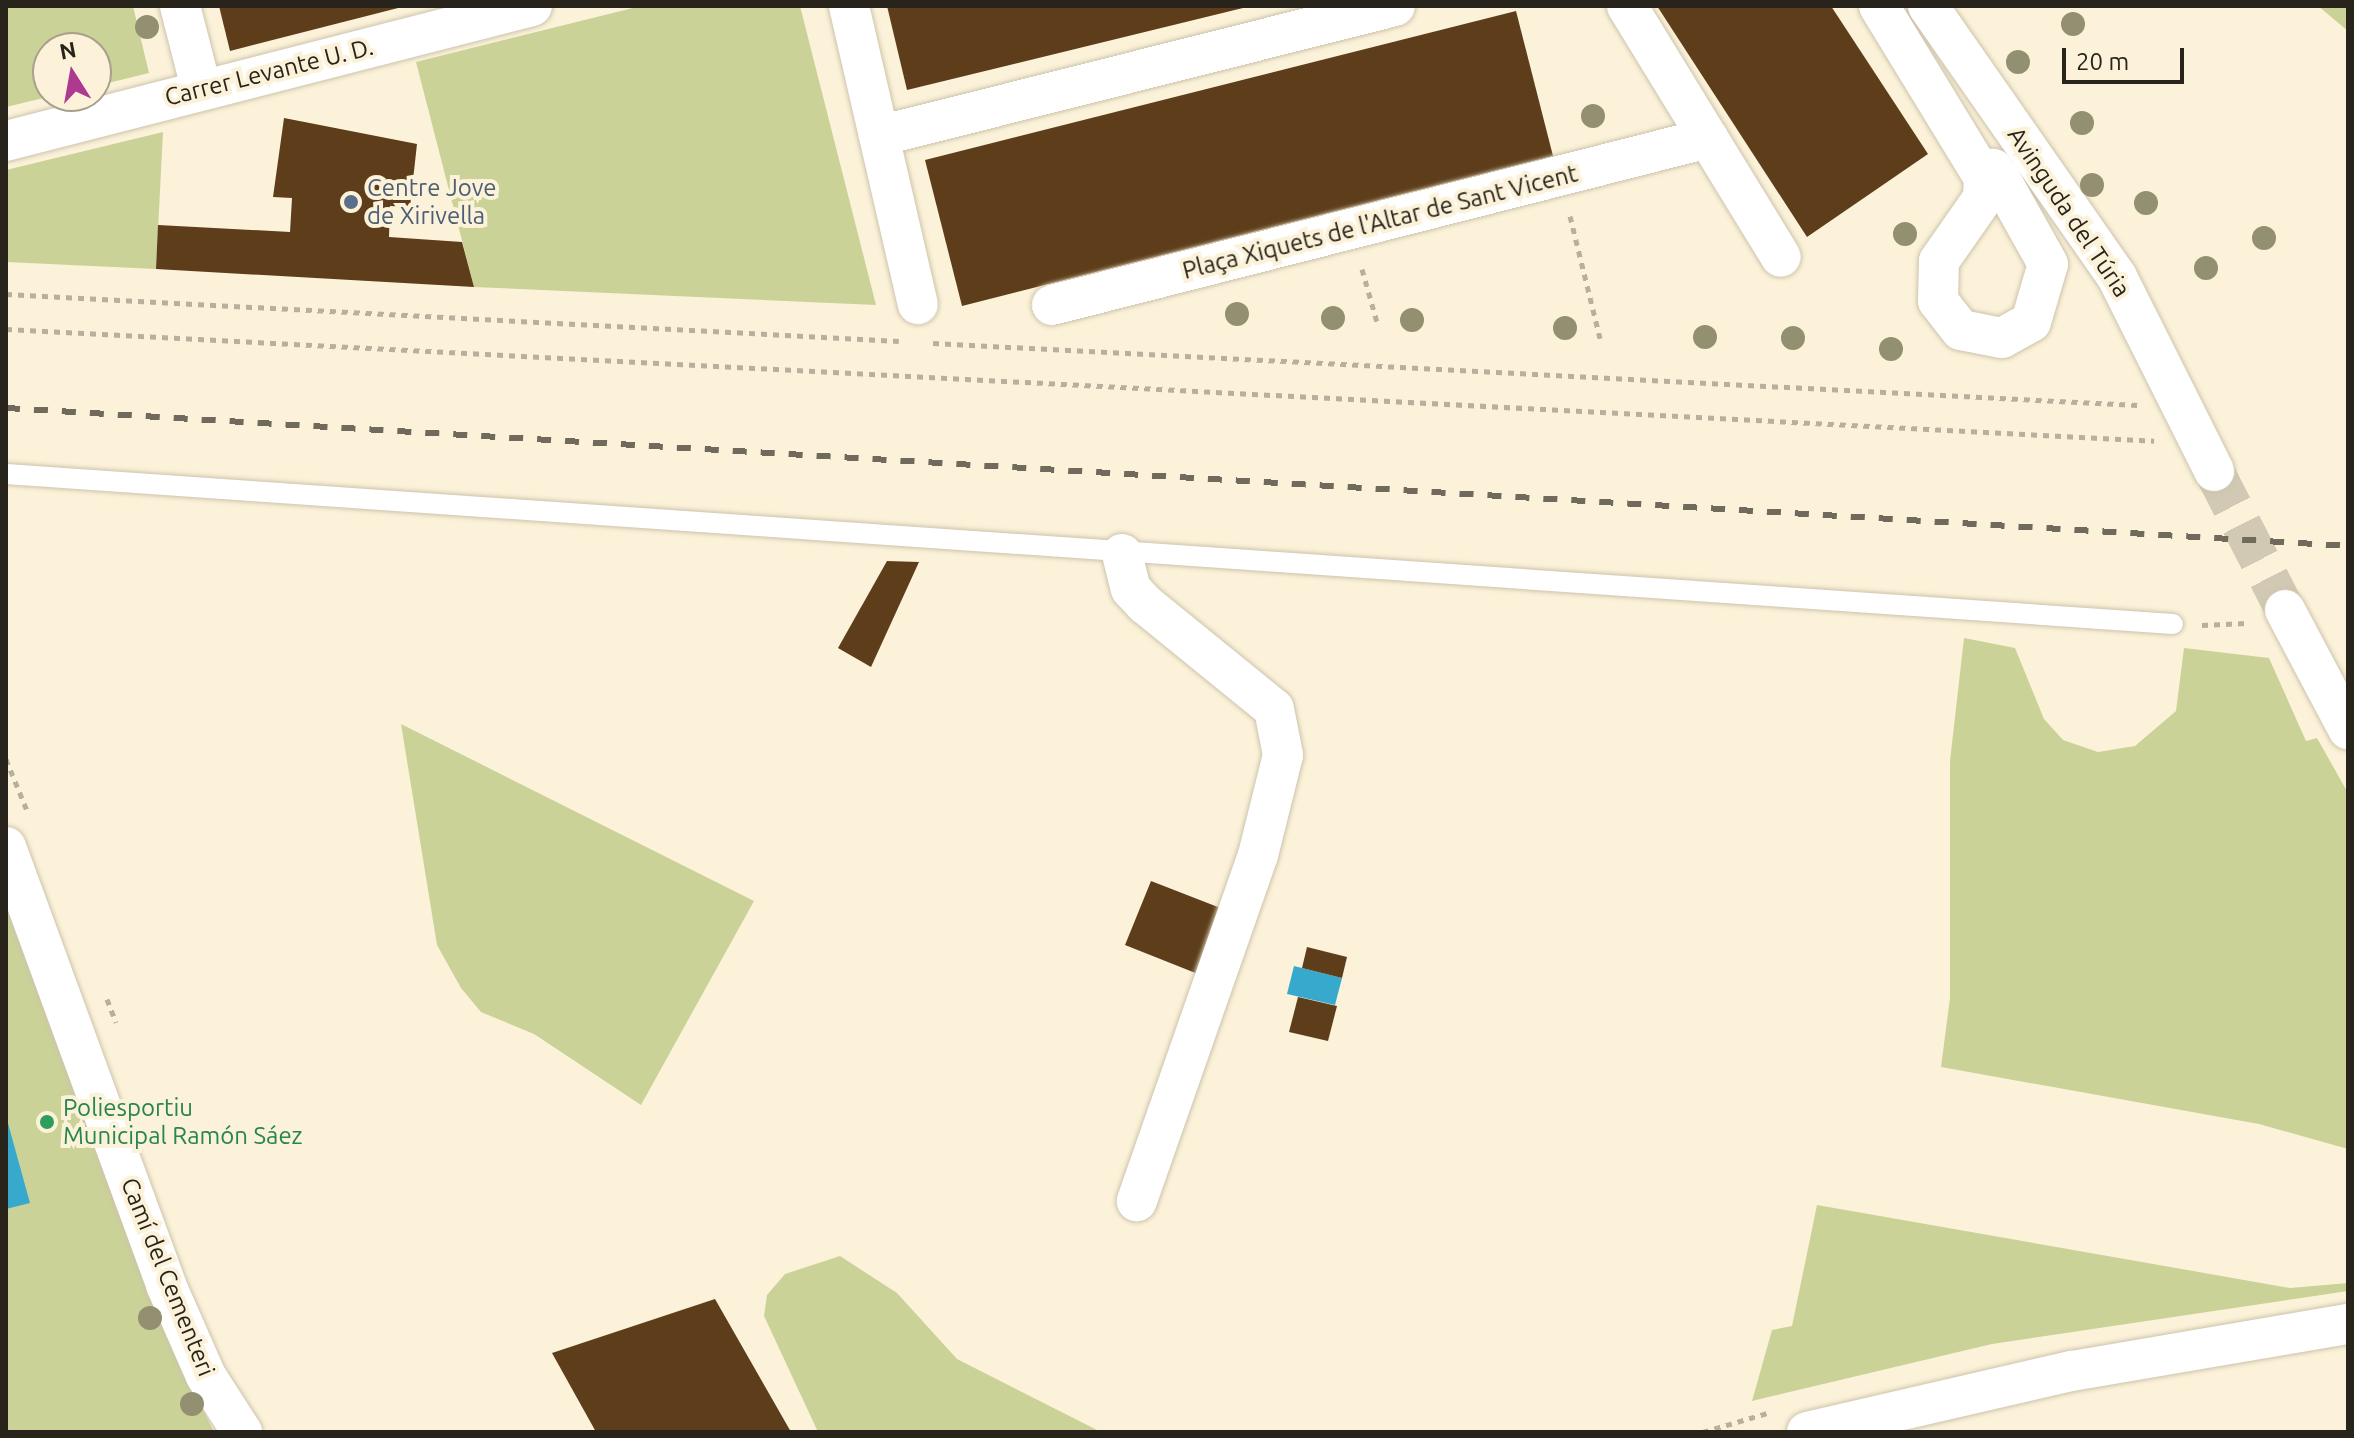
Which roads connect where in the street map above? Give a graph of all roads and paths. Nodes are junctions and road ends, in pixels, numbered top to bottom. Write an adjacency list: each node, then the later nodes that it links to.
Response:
1 (180, 6): 8 (street)
2 (532, 6): 8 (street, Carrer Levante U. D.)
3 (849, 6): 9 (street)
4 (1395, 6): 9 (street)
5 (1627, 6): 10 (street)
6 (1879, 6): 12 (street)
7 (1928, 6): 22 (street, Avinguda del Túria)
8 (201, 88): 11 (street, Carrer Levante U. D.)
9 (879, 136): 17 (street)
10 (1708, 138): 13 (street, Plaça Xiquets de l'Altar de Sant Vicent); 15 (street)
11 (6, 141)
12 (1980, 168)
13 (1560, 176): 14 (street, Plaça Xiquets de l'Altar de Sant Vicent); 21 (path)
14 (1352, 229): 18 (street, Plaça Xiquets de l'Altar de Sant Vicent); 19 (path)
15 (1781, 257)
16 (6, 294): 22 (path)
17 (918, 304)
18 (1052, 305)
19 (1377, 322)
20 (6, 329): 22 (path)
21 (1600, 338)
22 (2199, 440)
23 (6, 474): 24 (lane)
24 (1122, 554): 26 (lane); 29 (street)
25 (2288, 615): 26 (path); 27 (street)
26 (2173, 624)
27 (2348, 729)
28 (6, 847): 31 (street, Camí del Cementeri)
29 (1137, 1201)
30 (2340, 1330): 32 (street)
31 (242, 1432)
32 (1807, 1432)

